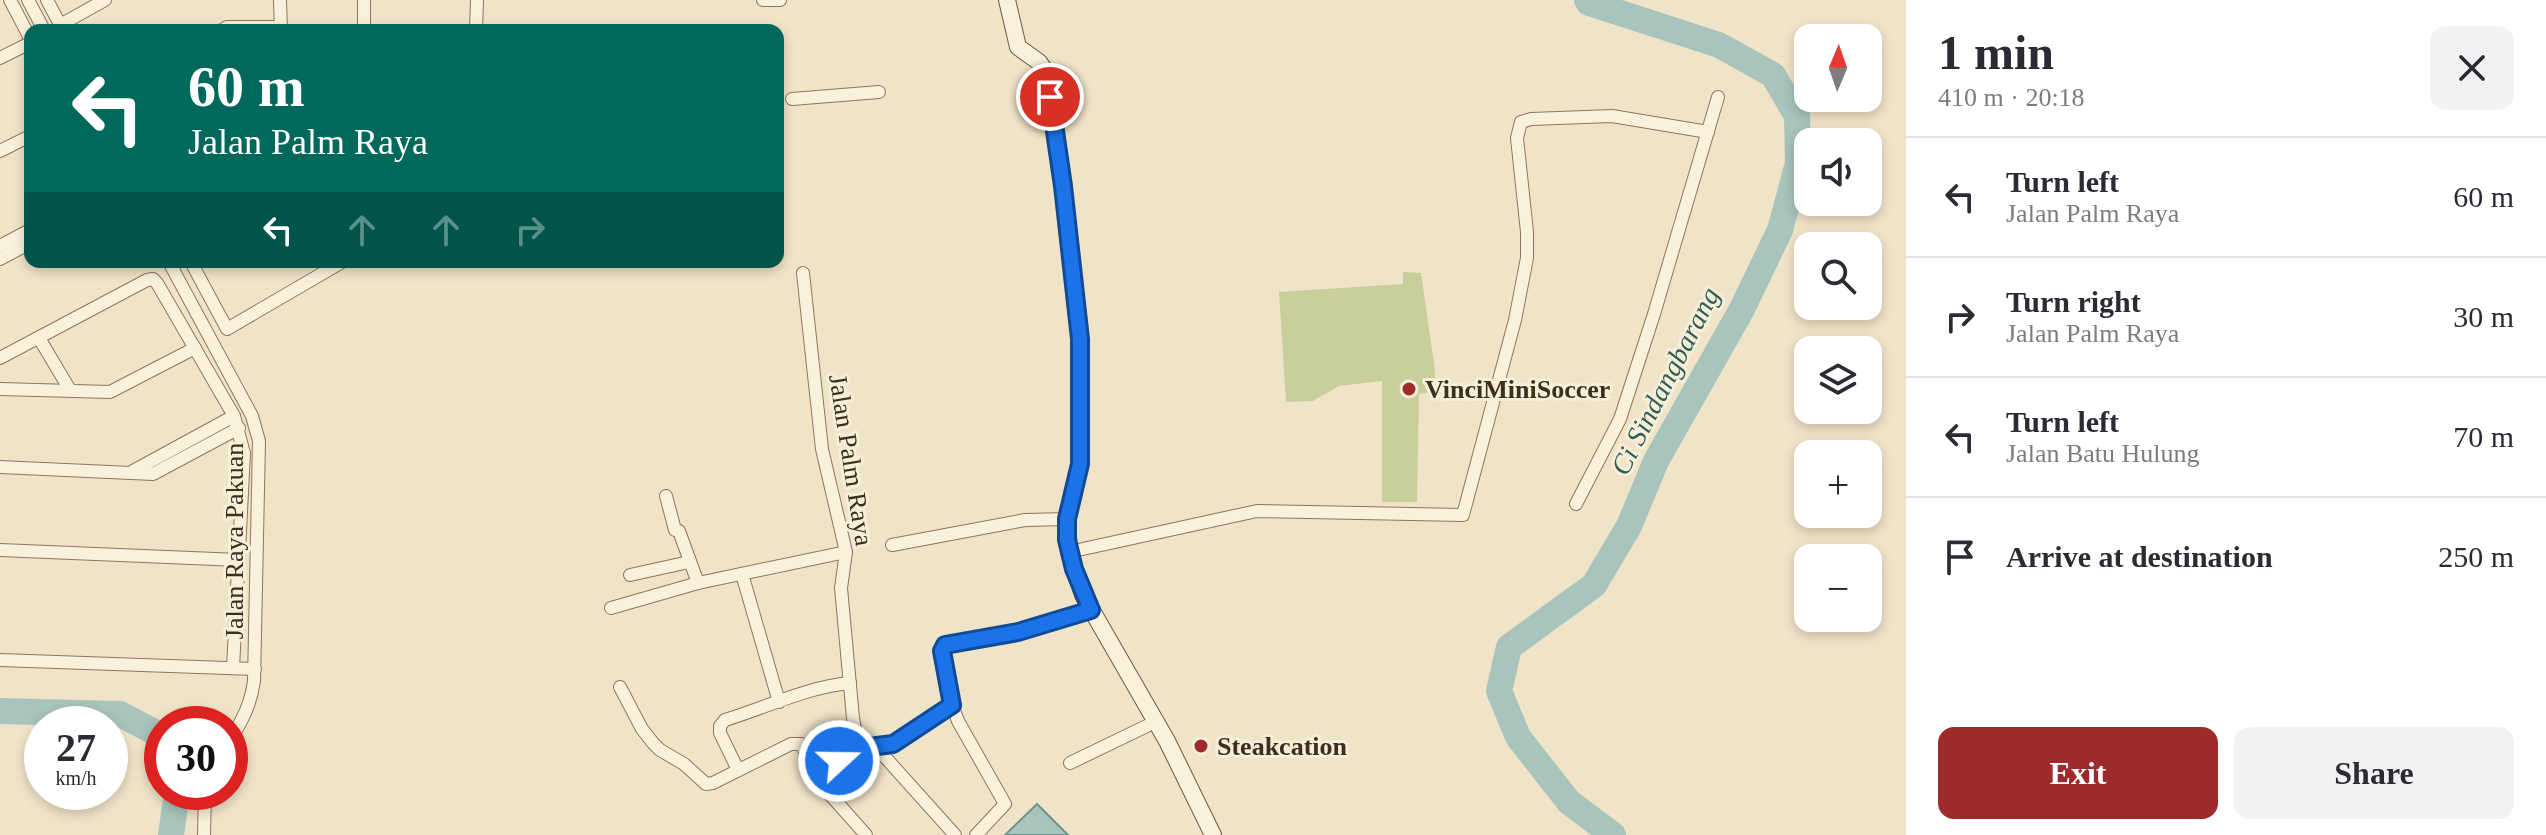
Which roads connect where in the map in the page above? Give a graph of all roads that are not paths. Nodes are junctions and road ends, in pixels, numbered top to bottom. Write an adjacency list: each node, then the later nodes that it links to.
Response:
1 (10, 0): 17 (street)
2 (28, 0): 11 (street)
3 (47, 0): 12 (street)
4 (105, 0): 13 (street)
5 (280, 0): 14 (street)
6 (364, 0): 15 (street)
7 (477, 0): 16 (street)
8 (763, 0): 9 (street)
9 (780, 0)
10 (1007, 0): 43 (street)
11 (41, 24)
12 (60, 24)
13 (67, 24)
14 (281, 24)
15 (364, 24)
16 (476, 24)
17 (24, 28)
18 (24, 44): 19 (street)
19 (0, 58)
20 (879, 92): 22 (street)
21 (1718, 97): 23 (street)
22 (792, 99)
23 (1708, 132): 42 (street); 47 (street)
24 (24, 139): 25 (street)
25 (0, 151)
26 (24, 233): 27 (street)
27 (0, 246)
28 (24, 246): 29 (street)
29 (0, 259)
30 (172, 268): 59 (street, Jalan Raya Pakuan)
31 (194, 268): 32 (street)
32 (332, 268)
33 (803, 273): 46 (street, Jalan Palm Raya)
34 (39, 338): 35 (street); 36 (street); 38 (street)
35 (195, 348): 38 (street); 39 (street)
36 (0, 358)
37 (0, 389): 38 (street)
38 (70, 390)
39 (236, 422): 40 (street); 49 (street)
40 (0, 467)
41 (666, 496): 50 (street)
42 (1576, 504)
43 (1067, 519): 44 (street); 47 (street)
44 (892, 545)
45 (0, 550): 49 (street)
46 (846, 552): 52 (street); 60 (street, Jalan Palm Raya)
47 (1069, 552): 56 (street)
48 (657, 555): 51 (street)
49 (239, 560): 58 (street)
50 (689, 562): 51 (street); 54 (street)
51 (661, 570): 53 (street)
52 (742, 574): 54 (street); 62 (street)
53 (630, 575)
54 (698, 583): 55 (street)
55 (611, 608)
56 (1091, 610): 63 (street); 65 (street)
57 (0, 660): 58 (street)
58 (233, 668): 59 (street)
59 (255, 669): 64 (street, Jalan Raya Pakuan)
60 (850, 683): 62 (street); 67 (street, Jalan Palm Raya)
61 (620, 687): 69 (street)
62 (779, 702): 69 (street)
63 (952, 705): 66 (street); 75 (street)
64 (248, 706)
65 (1155, 722): 68 (street); 76 (street)
66 (876, 747): 67 (street); 74 (street)
67 (861, 748): 70 (street)
68 (1070, 763)
69 (738, 770): 70 (street)
70 (817, 774): 73 (street)
71 (205, 810): 72 (street)
72 (204, 835)
73 (866, 835)
74 (955, 835)
75 (976, 835)
76 (1213, 835)

